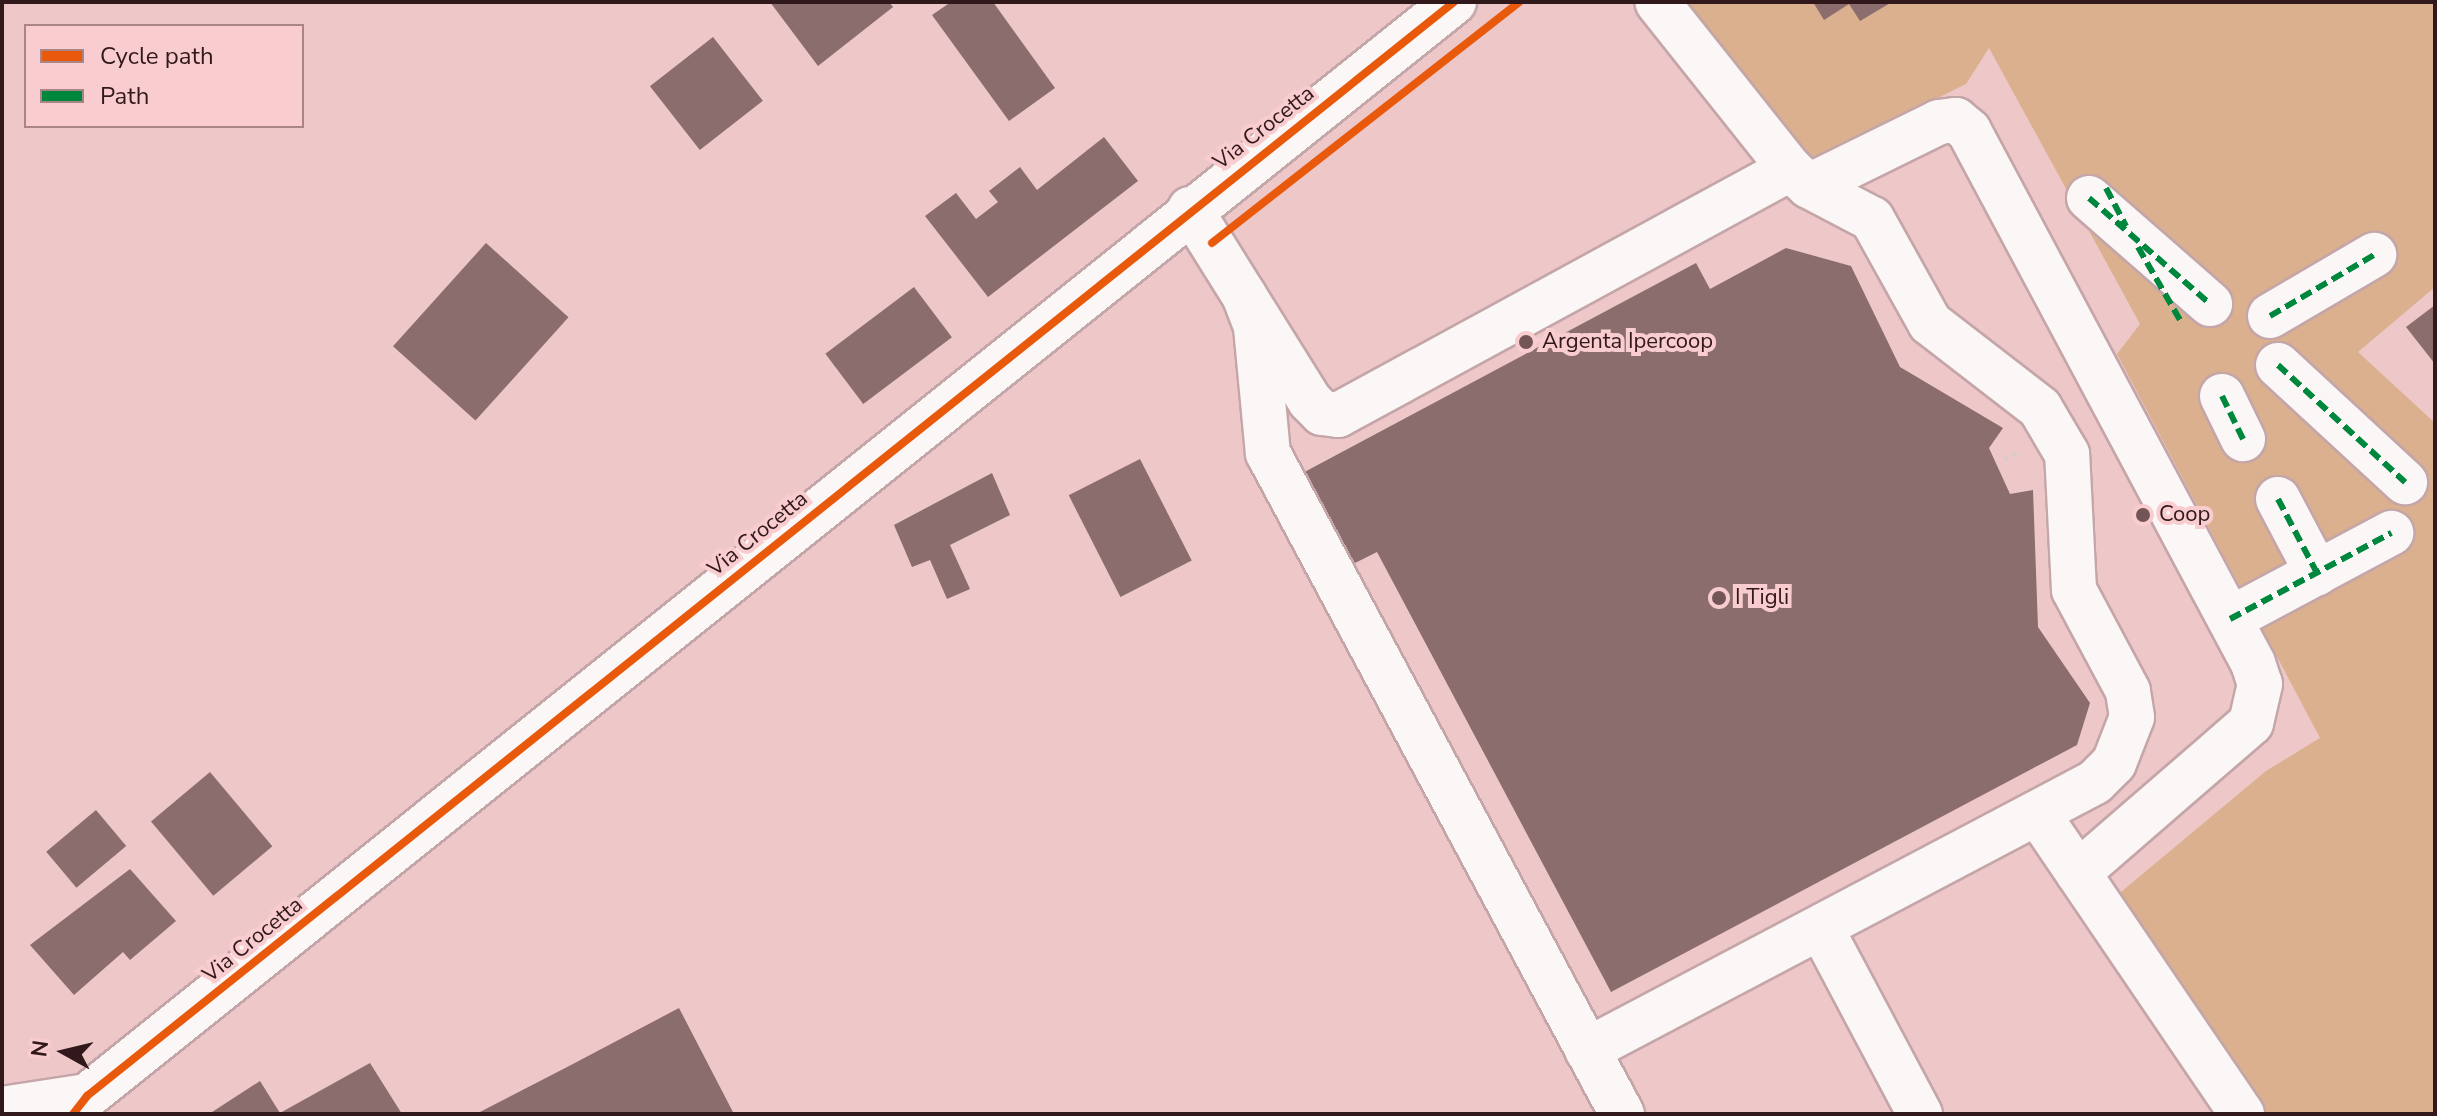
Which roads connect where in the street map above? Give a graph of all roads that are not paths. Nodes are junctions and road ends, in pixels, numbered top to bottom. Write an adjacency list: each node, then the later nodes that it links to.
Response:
1 (1454, 2): 5 (street, Via Crocetta)
2 (1657, 2): 3 (street)
3 (1799, 178): 7 (street); 17 (street); 18 (street)
4 (2097, 193): 8 (street)
5 (1190, 209): 7 (street); 23 (street, Via Crocetta)
6 (2374, 255): 9 (street)
7 (1244, 295): 21 (street)
8 (2195, 312)
9 (2270, 316)
10 (2278, 365): 13 (street)
11 (2222, 396): 12 (street)
12 (2243, 439)
13 (2405, 482)
14 (2278, 499): 16 (street)
15 (2391, 533): 16 (street)
16 (2317, 573): 17 (street)
17 (2230, 619): 19 (street)
18 (2038, 814): 19 (street); 20 (street)
19 (2078, 873): 27 (street)
20 (1821, 928): 21 (street); 26 (street)
21 (1587, 1050): 25 (street)
22 (2, 1082): 23 (street)
23 (81, 1106): 24 (street)
24 (2, 1109)
25 (1622, 1114)
26 (1920, 1114)
27 (2242, 1114)

